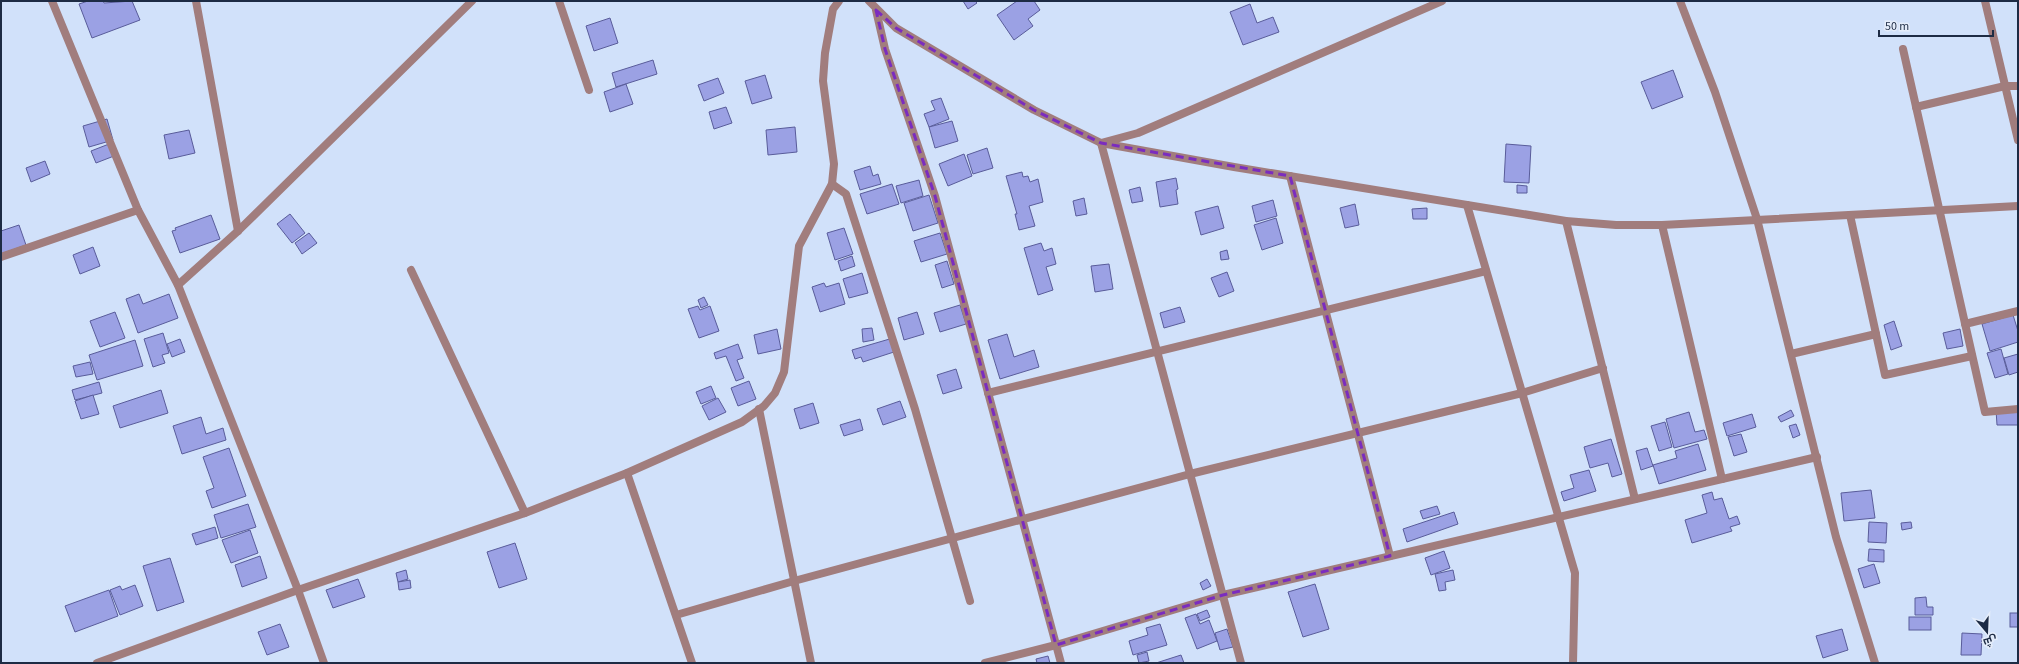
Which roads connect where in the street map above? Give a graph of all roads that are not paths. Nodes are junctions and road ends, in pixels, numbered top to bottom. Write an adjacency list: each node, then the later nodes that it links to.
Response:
1 (52, 1): 24 (street)
2 (196, 1): 30 (street)
3 (472, 1): 30 (street)
4 (559, 1): 16 (street)
5 (839, 1): 21 (street)
6 (869, 1): 11 (street)
7 (1420, 1): 12 (street)
8 (1442, 1): 12 (street)
9 (1680, 1): 27 (street)
10 (1986, 1): 14 (street)
11 (876, 10): 19 (street); 43 (street)
12 (1422, 10): 19 (street)
13 (1903, 49): 17 (street)
14 (2005, 86): 15 (street); 17 (street); 18 (street)
15 (2018, 86)
16 (589, 90)
17 (1916, 107): 25 (street)
18 (2018, 140)
19 (1101, 143): 20 (street); 39 (street)
20 (1290, 176): 22 (street); 35 (street)
21 (832, 184): 45 (street); 56 (street)
22 (1467, 205): 28 (street); 33 (street)
23 (2018, 206): 25 (street)
24 (138, 210): 31 (street); 34 (street)
25 (1940, 210): 26 (street); 37 (street)
26 (1850, 215): 27 (street); 38 (street)
27 (1757, 219): 29 (street); 40 (street)
28 (1566, 221): 29 (street); 42 (street)
29 (1662, 225): 51 (street)
30 (238, 231): 34 (street)
31 (1, 257)
32 (410, 270): 53 (street)
33 (1486, 271): 35 (street); 44 (street)
34 (178, 285): 59 (street)
35 (1325, 311): 39 (street); 47 (street)
36 (2018, 311): 37 (street)
37 (1965, 324): 41 (street)
38 (1876, 334): 40 (street); 41 (street)
39 (1157, 351): 43 (street); 50 (street)
40 (1791, 354): 48 (street)
41 (1972, 356): 46 (street)
42 (1603, 368): 44 (street); 52 (street)
43 (988, 393): 55 (street)
44 (1522, 393): 47 (street); 54 (street)
45 (759, 409): 49 (street); 58 (street)
46 (2018, 409)
47 (1358, 434): 50 (street); 57 (street)
48 (1816, 457): 51 (street); 72 (street)
49 (627, 473): 53 (street); 62 (street)
50 (1190, 474): 55 (street); 60 (street)
51 (1722, 479): 52 (street)
52 (1635, 499): 54 (street)
53 (525, 513): 59 (street)
54 (1558, 517): 57 (street); 71 (street)
55 (1022, 519): 56 (street); 63 (street)
56 (952, 538): 58 (street); 61 (street)
57 (1390, 556): 60 (street)
58 (794, 580): 62 (street); 67 (street)
59 (298, 590): 64 (street); 65 (street)
60 (1223, 595): 63 (street); 70 (street)
61 (970, 601)
62 (676, 615): 66 (street)
63 (1056, 645): 68 (street); 69 (street)
64 (97, 663)
65 (324, 663)
66 (692, 663)
67 (811, 663)
68 (985, 663)
69 (1061, 663)
70 (1242, 663)
71 (1573, 663)
72 (1875, 663)

